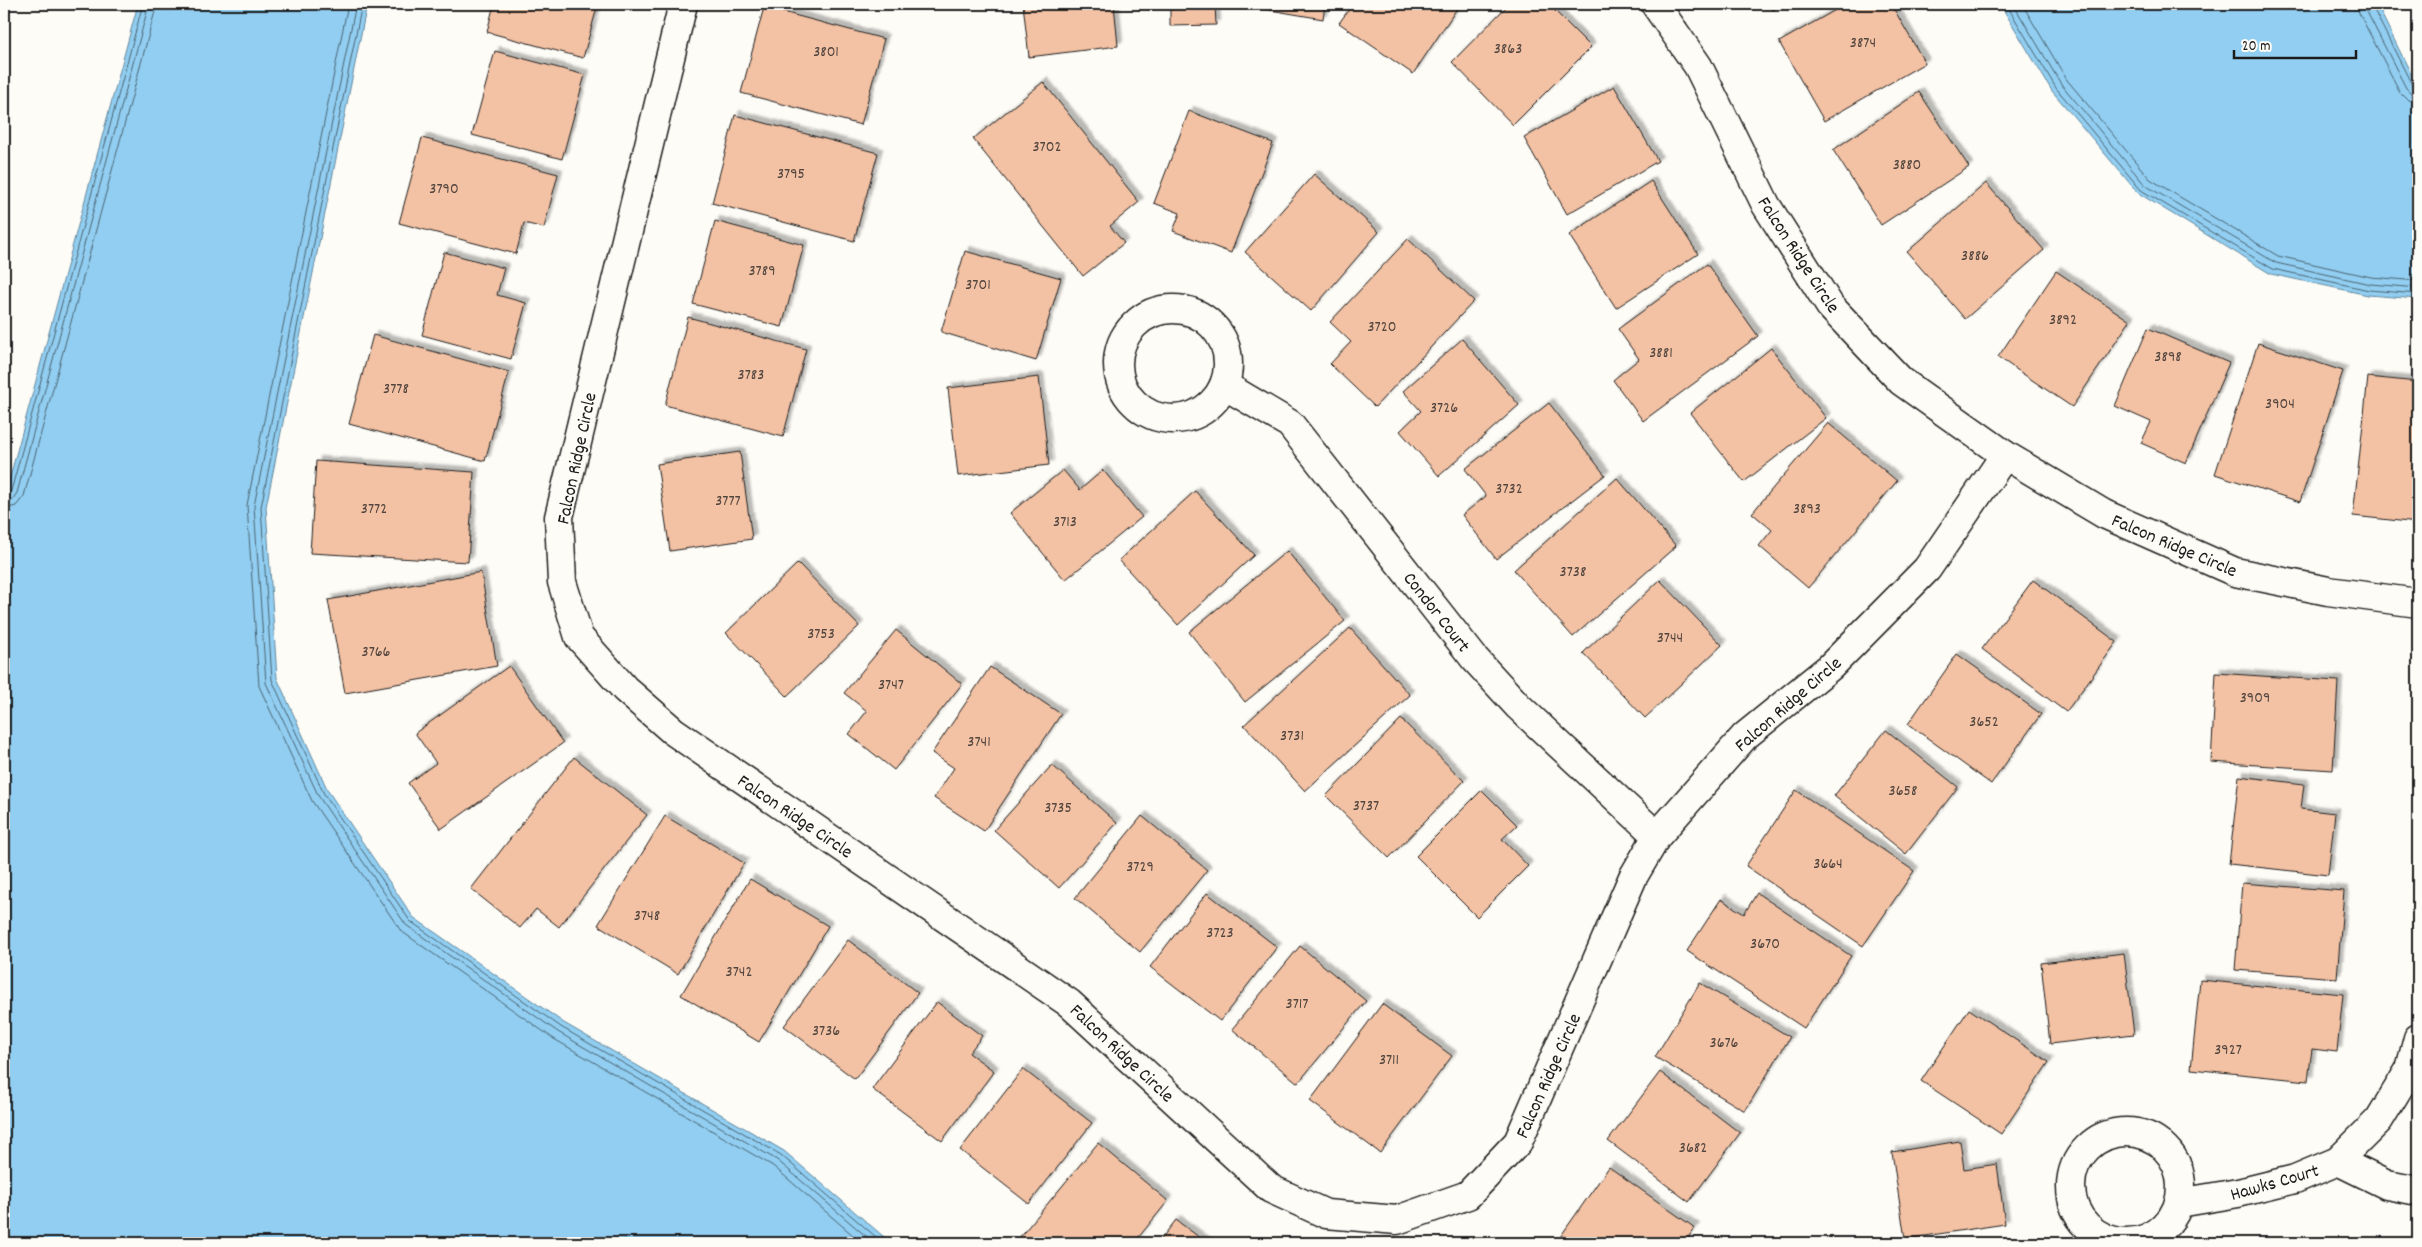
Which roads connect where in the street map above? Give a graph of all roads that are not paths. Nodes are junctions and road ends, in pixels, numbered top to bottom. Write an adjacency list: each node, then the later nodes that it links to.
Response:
1 (683, 4): 6 (street, Falcon Ridge Circle)
2 (1655, 4): 4 (street, Falcon Ridge Circle)
3 (1224, 385): 3 (street); 6 (street, Condor Court)
4 (2005, 455): 5 (street, Falcon Ridge Circle); 6 (street, Falcon Ridge Circle)
5 (2418, 603)
6 (1657, 836)
7 (2418, 1039): 8 (street, Hawks Court)
8 (2338, 1161): 9 (street); 10 (street, Hawks Court)
9 (2418, 1191)
10 (2179, 1203)

